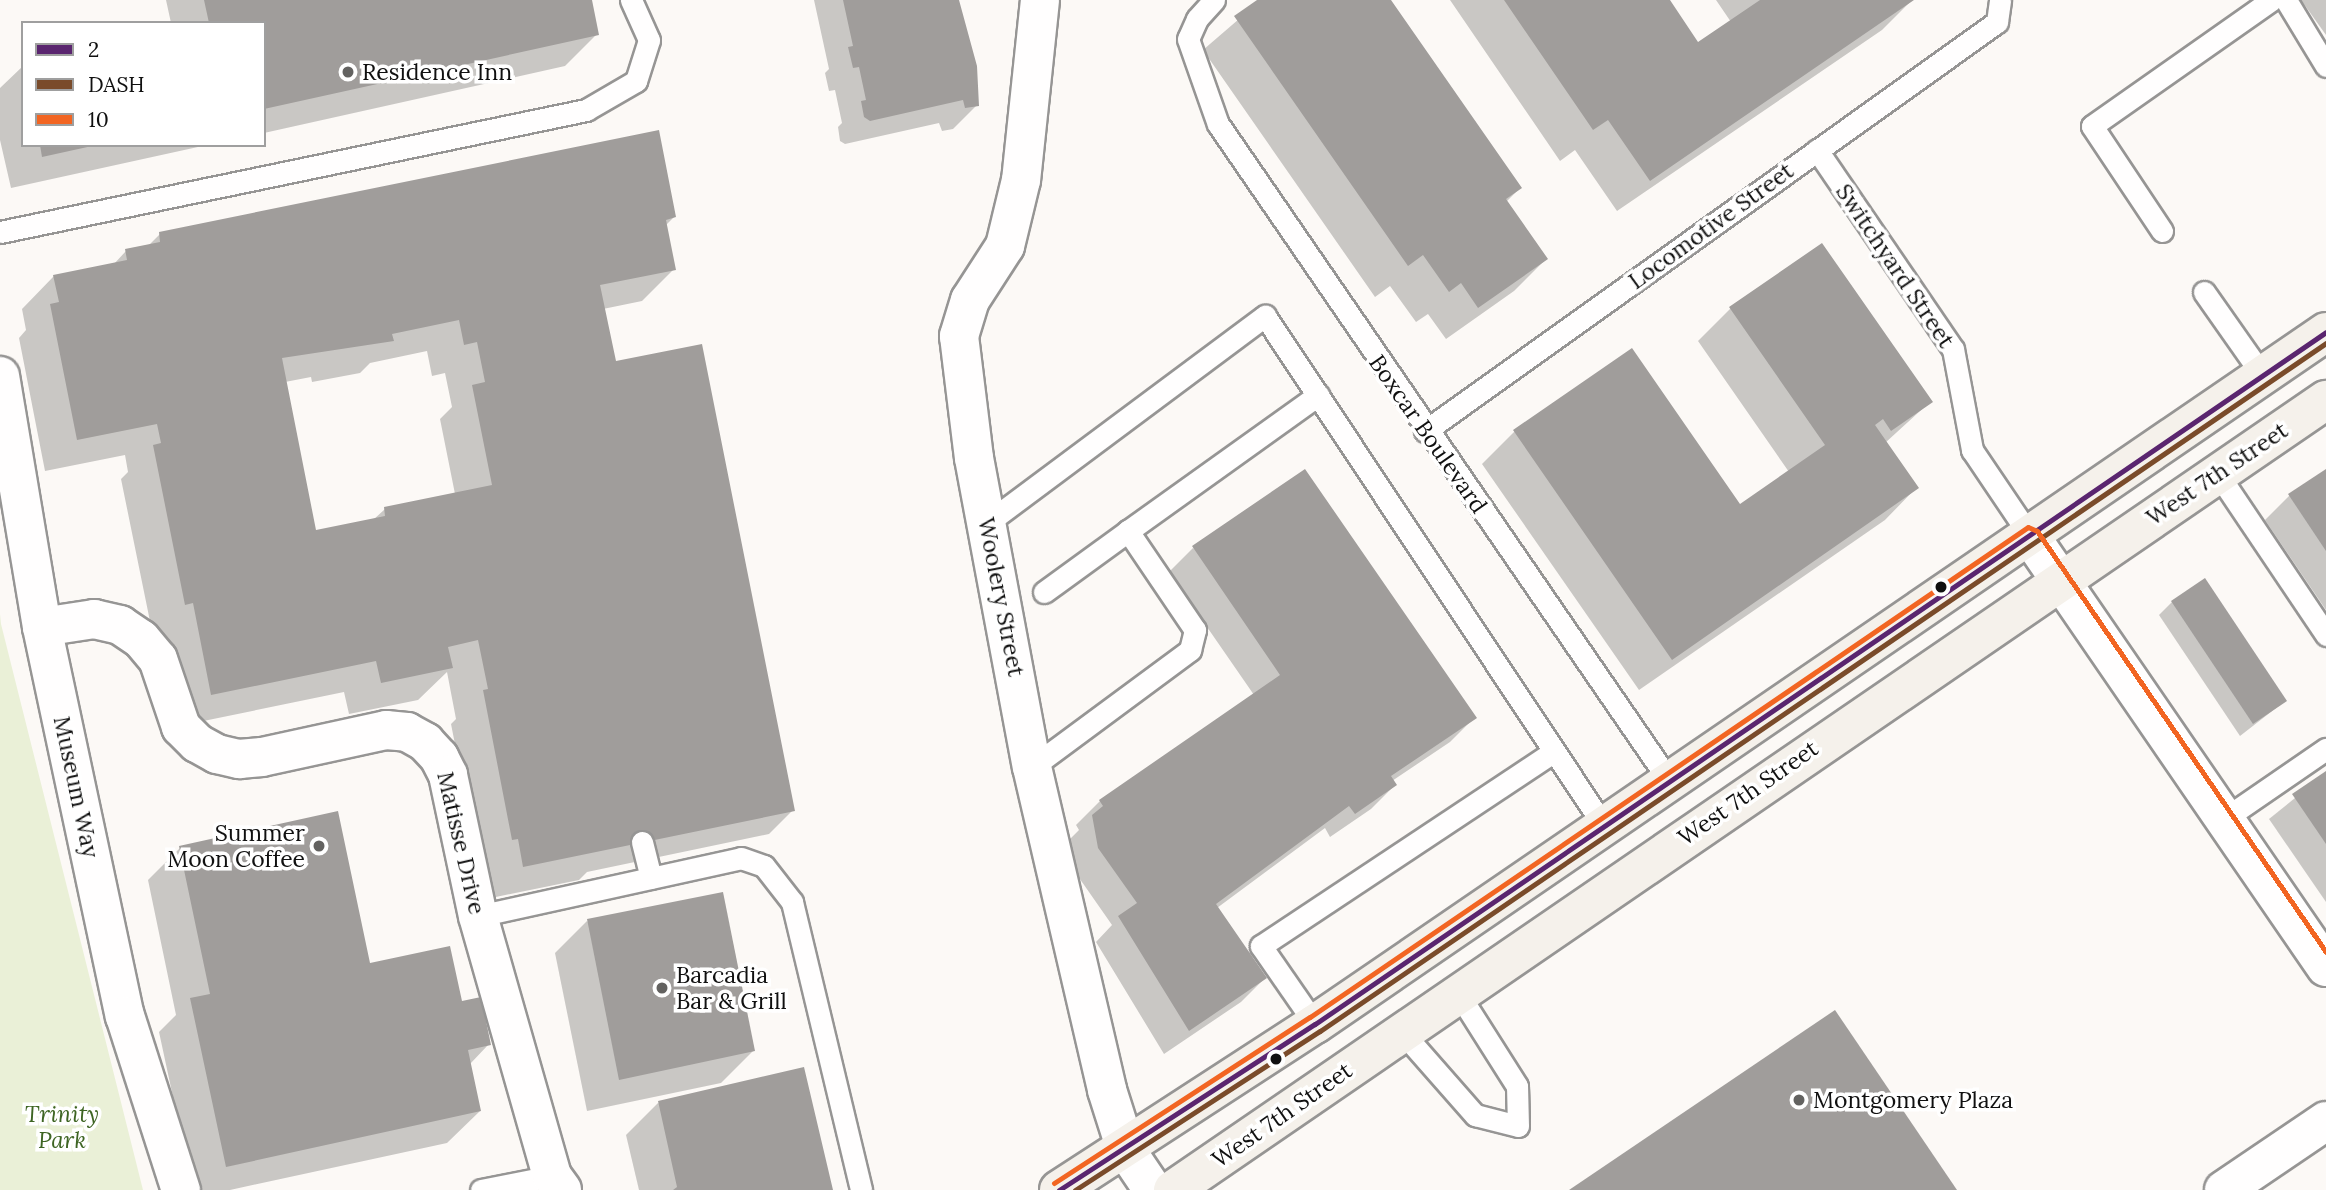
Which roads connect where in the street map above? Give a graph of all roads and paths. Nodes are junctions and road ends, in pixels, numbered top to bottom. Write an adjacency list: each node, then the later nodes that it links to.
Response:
1 (631, 0): 10 (lane)
2 (1040, 0): 19 (street, Woolery Street)
3 (1214, 0): 17 (lane, Boxcar Boulevard)
4 (2000, 0): 8 (lane, Locomotive Street)
5 (2271, 0): 9 (lane)
6 (2286, 0): 7 (lane)
7 (2326, 66)
8 (1817, 150): 17 (lane, Locomotive Street); 21 (lane, Switchyard Street)
9 (2162, 231)
10 (0, 232)
11 (2204, 292): 14 (lane)
12 (2326, 332): 14 (main road)
13 (0, 376): 24 (street, Museum Way)
14 (2263, 376): 21 (main road)
15 (1318, 396): 19 (lane); 20 (lane); 27 (lane)
16 (2326, 400): 18 (main road, West 7th Street)
17 (1425, 430): 29 (lane, Boxcar Boulevard)
18 (2218, 474): 22 (main road, West 7th Street); 25 (lane)
19 (987, 523): 28 (street, Woolery Street)
20 (1128, 531): 23 (lane); 28 (lane)
21 (2030, 536): 22 (street); 29 (main road)
22 (2060, 580): 30 (street); 36 (main road, West 7th Street)
23 (1044, 592)
24 (42, 627): 34 (street, Matisse Drive); 42 (street, Museum Way)
25 (2326, 635)
26 (2326, 749): 30 (lane)
27 (1553, 752): 31 (lane); 37 (lane)
28 (1032, 767): 40 (street, Woolery Street)
29 (1670, 782): 31 (main road)
30 (2224, 819): 35 (street)
31 (1604, 826): 37 (main road)
32 (642, 842): 33 (lane)
33 (651, 878): 34 (lane); 44 (lane)
34 (478, 916): 41 (street, Matisse Drive)
35 (2326, 967)
36 (1458, 993): 38 (main road, West 7th Street); 38 (lane)
37 (1315, 1024): 40 (main road)
38 (1402, 1032): 47 (main road, West 7th Street)
39 (2326, 1121): 48 (street)
40 (1126, 1150): 45 (main road); 46 (street, Woolery Street)
41 (557, 1183): 43 (lane)
42 (181, 1190)
43 (481, 1190)
44 (861, 1190)
45 (1059, 1190)
46 (1153, 1190)
47 (1173, 1190)
48 (2224, 1190)

